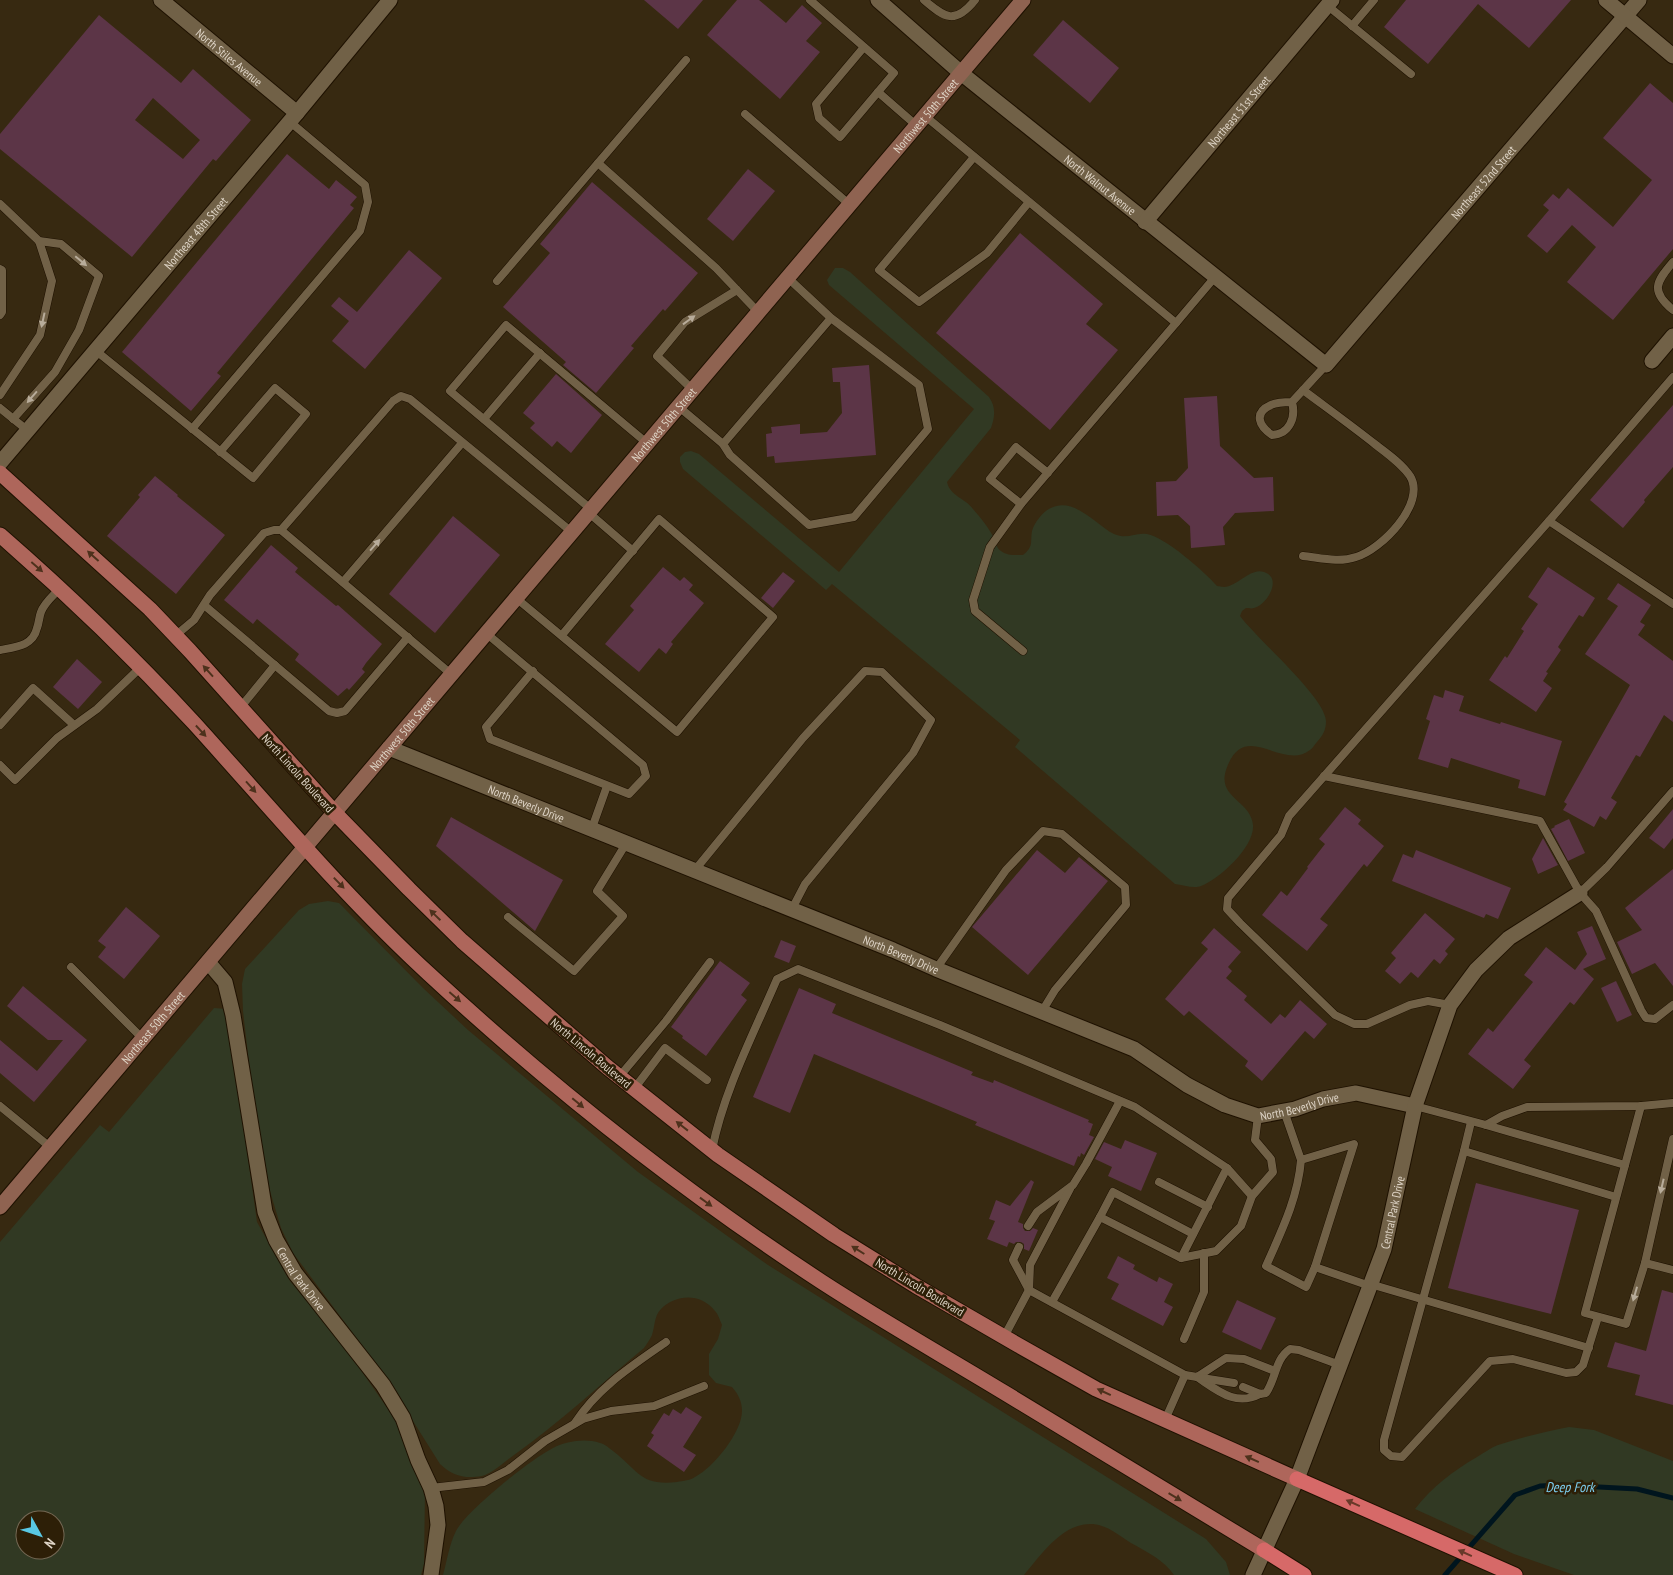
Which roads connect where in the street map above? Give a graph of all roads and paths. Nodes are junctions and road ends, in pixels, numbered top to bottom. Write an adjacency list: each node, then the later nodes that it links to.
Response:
1 (161, 0): 21 (street, North Stiles Avenue)
2 (390, 0): 21 (street, Northeast 48th Street)
3 (810, 0): 14 (lane)
4 (878, 0): 17 (street, North Walnut Avenue)
5 (924, 0): 6 (lane)
6 (975, 0)
7 (1023, 0): 17 (main road, Northwest 50th Street)
8 (1374, 0): 13 (lane)
9 (1606, 0): 12 (street)
10 (1640, 0): 12 (street, Northeast 52nd Street)
11 (1330, 3): 13 (lane); 28 (street, Northeast 51st Street)
12 (1626, 16): 15 (street); 45 (street, Northeast 52nd Street)
13 (1352, 26): 18 (lane)
14 (864, 46): 19 (lane); 19 (lane)
15 (1673, 56)
16 (686, 60): 24 (lane)
17 (961, 73): 22 (main road, Northwest 50th Street); 28 (street, North Walnut Avenue)
18 (1411, 74)
19 (878, 92): 22 (lane)
20 (746, 114): 27 (lane)
21 (293, 117): 42 (street, Northeast 48th Street); 55 (lane)
22 (921, 121): 23 (lane); 27 (main road, Northwest 50th Street)
23 (974, 157): 25 (lane); 25 (lane)
24 (598, 163): 34 (lane); 35 (lane)
25 (1029, 202): 40 (lane)
26 (0, 204): 29 (lane)
27 (850, 205): 32 (main road, Northwest 50th Street)
28 (1145, 222): 33 (street, North Walnut Avenue)
29 (39, 241): 49 (lane, one-way to 49); 53 (lane, one-way to 53)
30 (1673, 262): 36 (lane)
31 (0, 269): 38 (lane)
32 (788, 278): 37 (main road, Northwest 50th Street); 39 (lane)
33 (1215, 278): 40 (lane); 45 (street, North Walnut Avenue)
34 (497, 281)
35 (737, 290): 37 (lane); 47 (lane, one-way to 35)
36 (1673, 310)
37 (759, 313): 47 (main road, Northwest 50th Street)
38 (0, 315)
39 (831, 318): 59 (lane); 59 (lane)
40 (1176, 323): 63 (lane)
41 (1673, 336): 44 (street)
42 (95, 350): 55 (lane); 56 (street, Northeast 48th Street)
43 (540, 353): 54 (lane); 54 (lane); 58 (lane)
44 (1652, 361)
45 (1326, 365): 48 (lane)
46 (1673, 377): 66 (lane)
47 (694, 390): 51 (main road, Northwest 50th Street)
48 (1303, 390): 50 (lane); 71 (lane)
49 (0, 395)
50 (1292, 402): 50 (lane)
51 (679, 407): 58 (main road, Northwest 50th Street); 59 (lane)
52 (0, 408): 53 (lane)
53 (13, 419): 56 (lane)
54 (484, 419): 65 (lane)
55 (192, 429): 60 (lane)
56 (27, 430): 61 (street, Northeast 48th Street)
57 (462, 443): 67 (lane); 68 (lane); 72 (lane, one-way to 57)
58 (648, 444): 65 (main road, Northwest 50th Street)
59 (723, 444)
60 (220, 452): 60 (lane)
61 (0, 463)
62 (0, 473): 78 (main road, North Lincoln Boulevard, one-way to 62)
63 (1048, 473): 64 (lane); 64 (lane)
64 (1021, 504): 82 (lane)
65 (591, 512): 68 (main road, Northwest 50th Street); 70 (lane)
66 (1549, 521): 76 (lane); 92 (lane)
67 (281, 530): 72 (lane); 75 (lane)
68 (572, 532): 74 (main road, Northwest 50th Street)
69 (0, 535): 73 (main road, one-way to 73)
70 (633, 551): 79 (lane); 79 (lane)
71 (1303, 556)
72 (343, 582): 80 (lane)
73 (60, 588): 81 (lane); 84 (main road)
74 (516, 598): 77 (main road, Northwest 50th Street); 79 (lane)
75 (204, 604): 78 (lane); 83 (lane)
76 (1673, 604)
77 (486, 633): 85 (lane); 86 (main road, Northwest 50th Street)
78 (175, 636): 87 (main road, North Lincoln Boulevard, one-way to 78)
79 (562, 636)
80 (408, 637): 83 (lane); 86 (lane)
81 (0, 650)
82 (1023, 651)
83 (275, 665): 87 (lane)
84 (141, 667): 88 (lane); 98 (main road, one-way to 98)
85 (533, 671): 93 (lane); 93 (lane)
86 (451, 674): 90 (main road, Northwest 50th Street)
87 (240, 708): 95 (main road, North Lincoln Boulevard)
88 (74, 724): 89 (lane); 91 (lane)
89 (0, 725)
90 (389, 748): 95 (main road, Northwest 50th Street); 96 (street, North Beverly Drive)
91 (0, 765)
92 (1324, 776): 100 (lane); 108 (lane)
93 (607, 786): 96 (lane)
94 (1673, 791): 100 (lane)
95 (335, 813): 98 (main road, Northwest 50th Street); 111 (main road, North Lincoln Boulevard, one-way to 95)
96 (592, 828): 97 (street, North Beverly Drive)
97 (627, 842): 99 (street, North Beverly Drive); 102 (lane)
98 (305, 848): 103 (main road, Northeast 50th Street); 166 (main road, one-way to 166)
99 (696, 870): 101 (street, North Beverly Drive); 101 (lane)
100 (1580, 893): 107 (lane); 108 (street, Central Park Drive)
101 (792, 909): 106 (street, North Beverly Drive)
102 (508, 918)
103 (208, 962): 110 (main road, Northeast 50th Street); 165 (street, Central Park Drive)
104 (710, 962): 111 (lane)
105 (71, 967): 110 (lane)
106 (936, 969): 109 (street, North Beverly Drive); 109 (lane)
107 (1673, 1005)
108 (1450, 1006): 117 (street, Central Park Drive)
109 (1041, 1013): 120 (street, North Beverly Drive)
110 (143, 1039): 124 (main road, Northeast 50th Street)
111 (619, 1077): 113 (main road, North Lincoln Boulevard)
112 (708, 1080): 113 (lane)
113 (634, 1089): 125 (main road, North Lincoln Boulevard, one-way to 113)
114 (1120, 1101): 125 (lane); 129 (lane); 131 (lane)
115 (1673, 1103): 118 (lane)
116 (0, 1106): 124 (lane)
117 (1414, 1106): 119 (street, North Beverly Drive); 121 (lane); 145 (street, Central Park Drive)
118 (1641, 1106): 122 (lane); 128 (lane)
119 (1284, 1111): 120 (street, North Beverly Drive); 127 (lane)
120 (1258, 1116): 132 (lane)
121 (1471, 1122): 122 (lane); 126 (lane)
122 (1486, 1126): 128 (lane)
123 (1673, 1139): 142 (lane, one-way to 142)
124 (50, 1147): 134 (main road, Northeast 50th Street)
125 (712, 1150): 150 (main road, North Lincoln Boulevard, one-way to 125)
126 (1464, 1151): 133 (lane); 147 (lane)
127 (1302, 1160): 143 (lane); 143 (lane)
128 (1625, 1165): 133 (lane)
129 (1227, 1168): 132 (lane); 135 (lane)
130 (1159, 1182): 135 (lane)
131 (1073, 1185): 137 (lane); 146 (lane)
132 (1252, 1196): 140 (lane)
133 (1616, 1197): 149 (lane)
134 (0, 1207)
135 (1208, 1207): 138 (lane)
136 (1100, 1217): 138 (lane); 141 (lane); 148 (lane)
137 (1028, 1226)
138 (1193, 1234): 141 (lane)
139 (1019, 1247): 146 (lane)
140 (1204, 1253): 141 (lane); 151 (lane)
141 (1181, 1258)
142 (1644, 1263): 144 (lane); 149 (lane, one-way to 149)
143 (1315, 1267): 145 (lane)
144 (1673, 1270)
145 (1370, 1285): 147 (lane); 154 (street, Central Park Drive)
146 (1029, 1290): 148 (lane); 150 (lane)
147 (1424, 1300): 153 (lane); 153 (lane)
148 (1052, 1302): 156 (lane)
149 (1598, 1317): 153 (lane)
150 (1004, 1337): 162 (main road, North Lincoln Boulevard, one-way to 150)
151 (1184, 1339)
152 (666, 1342): 163 (lane)
153 (1589, 1348)
154 (1340, 1365): 155 (lane); 164 (street, Central Park Drive)
155 (1275, 1371): 157 (lane); 161 (lane)
156 (1185, 1374): 157 (lane); 162 (lane)
157 (1197, 1377): 158 (lane); 161 (lane)
158 (1234, 1383)
159 (704, 1386): 163 (lane)
160 (1243, 1388): 161 (lane)
161 (1260, 1394)
162 (1165, 1420): 164 (main road, North Lincoln Boulevard, one-way to 162)
163 (574, 1424): 165 (lane)
164 (1297, 1478): 166 (street, Central Park Drive); 167 (highway, one-way to 164)
165 (431, 1488): 168 (street, Central Park Drive)
166 (1264, 1550): 169 (street, Central Park Drive); 170 (highway)
167 (1513, 1574)
168 (432, 1575)
169 (1252, 1575)
170 (1304, 1575)

